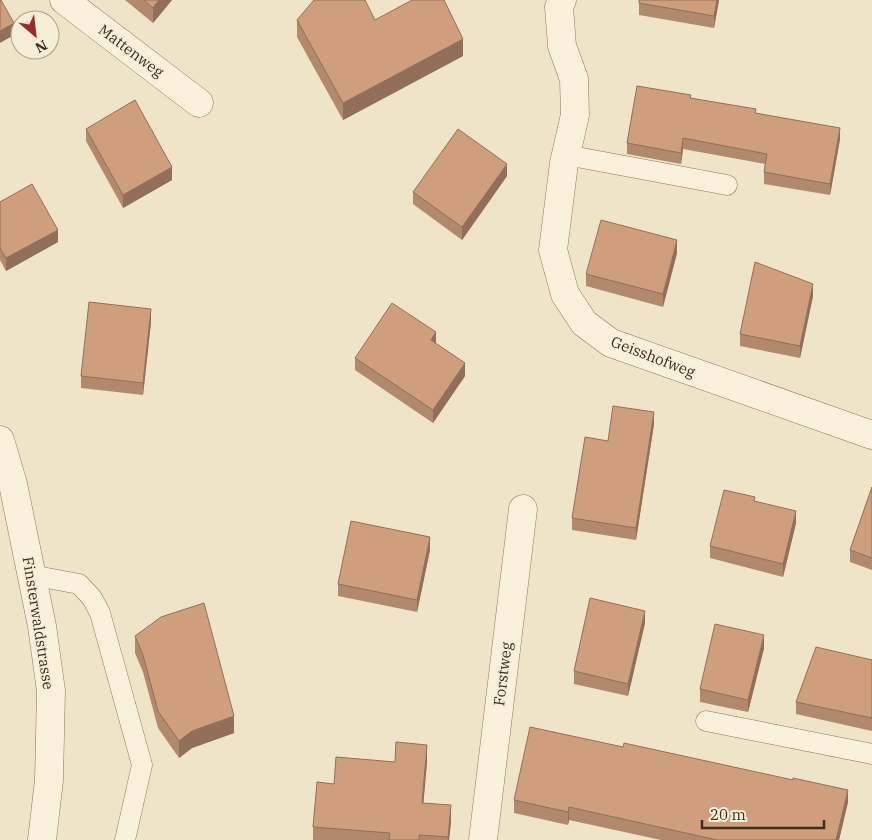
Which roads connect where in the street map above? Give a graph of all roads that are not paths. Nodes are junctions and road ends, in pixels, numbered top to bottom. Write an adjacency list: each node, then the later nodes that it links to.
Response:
1 (64, 0): 3 (street, Mattenweg)
2 (562, 0): 4 (street, Geisshofweg)
3 (199, 103)
4 (566, 155): 5 (lane); 6 (street, Geisshofweg)
5 (727, 185)
6 (872, 435)
7 (0, 440): 9 (street, Finsterwaldstrasse)
8 (523, 509): 14 (street, Forstweg)
9 (31, 574): 12 (street, Finsterwaldstrasse); 13 (lane)
10 (706, 721): 11 (lane)
11 (872, 754)
12 (42, 840)
13 (125, 840)
14 (483, 840)

